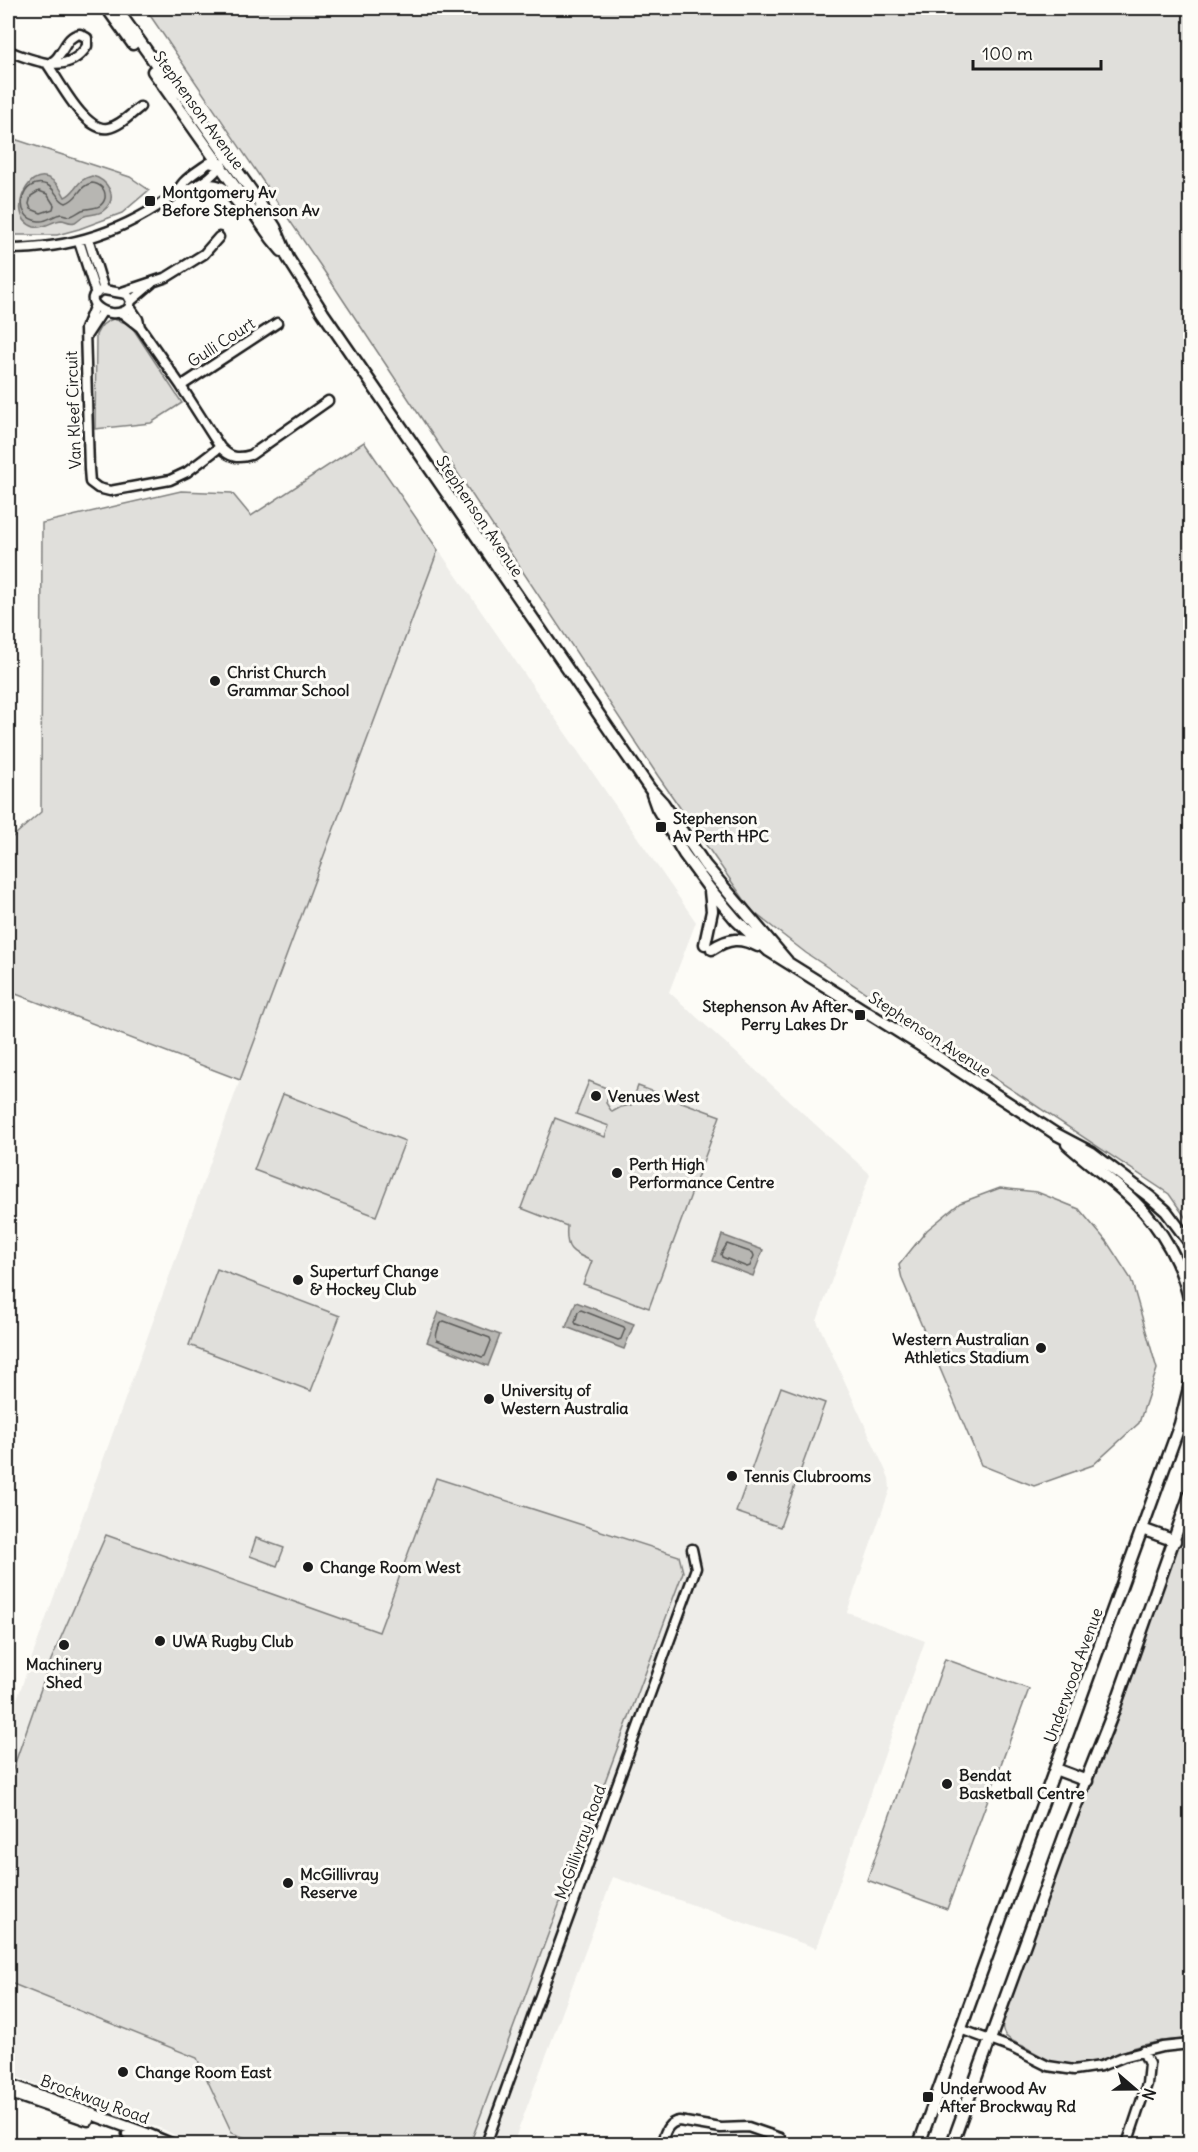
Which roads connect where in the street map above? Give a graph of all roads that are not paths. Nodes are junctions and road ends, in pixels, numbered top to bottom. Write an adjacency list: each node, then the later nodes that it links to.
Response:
1 (107, 8): 7 (main road, Stephenson Avenue)
2 (116, 8): 5 (main road, Stephenson Avenue)
3 (8, 51): 4 (street)
4 (48, 65): 4 (street); 6 (street)
5 (187, 100): 7 (street); 8 (main road, Stephenson Avenue)
6 (140, 107)
7 (221, 165): 8 (street); 9 (street); 10 (street); 12 (main road, Stephenson Avenue)
8 (239, 173): 15 (main road, Stephenson Avenue)
9 (194, 187): 10 (street); 12 (main road)
10 (178, 191): 13 (street)
11 (219, 237): 16 (street)
12 (272, 239): 15 (main road, Stephenson Avenue)
13 (84, 240): 14 (street); 17 (street)
14 (8, 249)
15 (288, 258): 27 (main road, Stephenson Avenue)
16 (152, 283): 18 (street); 19 (street)
17 (100, 292): 18 (street); 20 (street, Van Kleef Circuit)
18 (122, 292): 19 (street)
19 (130, 304): 21 (street); 23 (street)
20 (98, 309): 21 (street); 26 (street, Van Kleef Circuit)
21 (122, 313): 23 (street)
22 (277, 323): 24 (street, Gulli Court)
23 (140, 327): 24 (street)
24 (181, 386): 26 (street)
25 (328, 401): 26 (street)
26 (220, 447)
27 (650, 789): 28 (main road, Stephenson Avenue); 30 (main road, Stephenson Avenue)
28 (709, 888): 29 (main road, Stephenson Avenue); 29 (main road)
29 (769, 951): 30 (main road, Stephenson Avenue)
30 (787, 961): 31 (main road, Stephenson Avenue)
31 (1056, 1134): 32 (main road, Stephenson Avenue); 33 (main road, Stephenson Avenue)
32 (1191, 1243)
33 (1191, 1303)
34 (1191, 1384): 36 (main road, Underwood Avenue)
35 (1191, 1494): 37 (main road)
36 (1142, 1529): 37 (main road); 39 (main road, Underwood Avenue)
37 (1175, 1541): 40 (main road)
38 (692, 1549): 50 (street, McGillivray Road)
39 (1055, 1769): 40 (main road); 41 (main road, Underwood Avenue)
40 (1087, 1781): 42 (main road)
41 (960, 2029): 42 (street); 52 (main road, Underwood Avenue)
42 (990, 2039): 44 (street); 53 (main road)
43 (1191, 2044): 44 (street)
44 (1143, 2051): 54 (street)
45 (8, 2084): 49 (main road, Brockway Road)
46 (8, 2092): 48 (main road, Brockway Road)
47 (780, 2138): 51 (street)
48 (153, 2145)
49 (171, 2145)
50 (486, 2145)
51 (661, 2145)
52 (919, 2145)
53 (952, 2145)
54 (1126, 2145)

